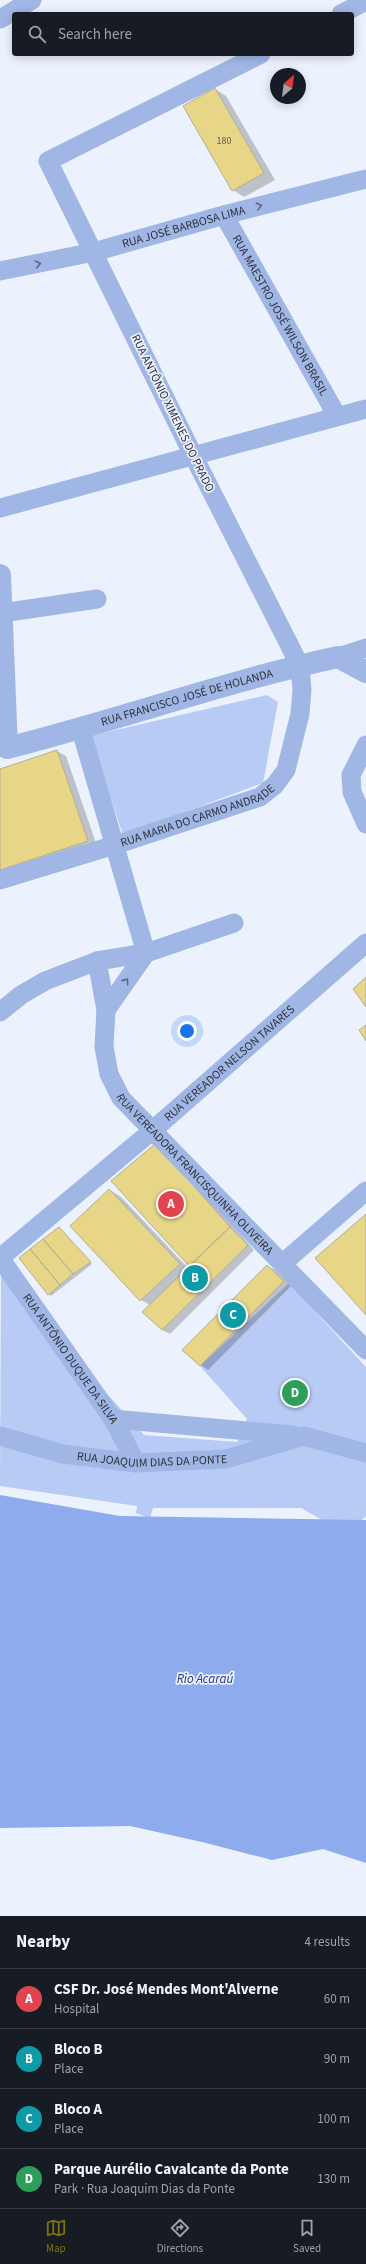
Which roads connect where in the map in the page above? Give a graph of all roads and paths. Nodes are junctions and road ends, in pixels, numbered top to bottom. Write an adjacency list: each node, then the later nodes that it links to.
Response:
1 (32, 0): 4 (street)
2 (366, 1): 3 (street)
3 (344, 12)
4 (0, 19)
5 (257, 56): 8 (street, RUA ANTÔNIO XIMENES DO PRADO)
6 (366, 179): 7 (street, RUA JOSÉ BARBOSA LIMA, one-way to 6)
7 (224, 215): 8 (street, RUA JOSÉ BARBOSA LIMA); 11 (street, RUA MAESTRO JOSÉ WILSON BRASIL)
8 (94, 252): 9 (street, RUA JOSÉ BARBOSA LIMA, one-way to 8); 12 (street, RUA ANTÔNIO XIMENES DO PRADO)
9 (0, 271)
10 (366, 409): 11 (street)
11 (336, 416): 12 (street)
12 (193, 455): 13 (street); 19 (street, RUA ANTÔNIO XIMENES DO PRADO)
13 (0, 508)
14 (0, 575): 16 (street)
15 (97, 599): 16 (street)
16 (2, 614): 23 (street)
17 (366, 648): 18 (street, RUA FRANCISCO JOSÉ DE HOLANDA)
18 (338, 657): 19 (street, RUA FRANCISCO JOSÉ DE HOLANDA); 20 (street)
19 (300, 666): 21 (street, RUA FRANCISCO JOSÉ DE HOLANDA); 25 (street, RUA MARIA DO CARMO ANDRADE)
20 (366, 672)
21 (81, 730): 23 (street, RUA FRANCISCO JOSÉ DE HOLANDA); 25 (street)
22 (366, 745): 24 (street)
23 (4, 749)
24 (366, 824)
25 (115, 845): 26 (street, RUA MARIA DO CARMO ANDRADE); 29 (street)
26 (0, 880)
27 (234, 923): 29 (street)
28 (366, 943): 33 (street, RUA VEREADOR NELSON TAVARES)
29 (146, 953): 30 (street); 31 (street, one-way to 29)
30 (97, 961): 31 (street, RUA VEREADORA FRANCISQUINHA OLIVEIRA); 32 (street)
31 (106, 1010): 33 (street, RUA VEREADORA FRANCISQUINHA OLIVEIRA)
32 (0, 1012)
33 (153, 1130): 35 (street, RUA VEREADOR NELSON TAVARES); 36 (street, RUA VEREADORA FRANCISQUINHA OLIVEIRA)
34 (366, 1191): 36 (street)
35 (0, 1258): 38 (street, RUA ANTÔNIO DUQUE DA SILVA)
36 (283, 1263): 37 (street, RUA VEREADORA FRANCISQUINHA OLIVEIRA)
37 (366, 1350)
38 (113, 1419): 40 (street); 42 (street, RUA ANTÔNIO DUQUE DA SILVA)
39 (0, 1436): 42 (street, RUA JOAQUIM DIAS DA PONTE)
40 (304, 1436): 41 (street); 42 (street, RUA JOAQUIM DIAS DA PONTE)
41 (366, 1453)
42 (136, 1463)

